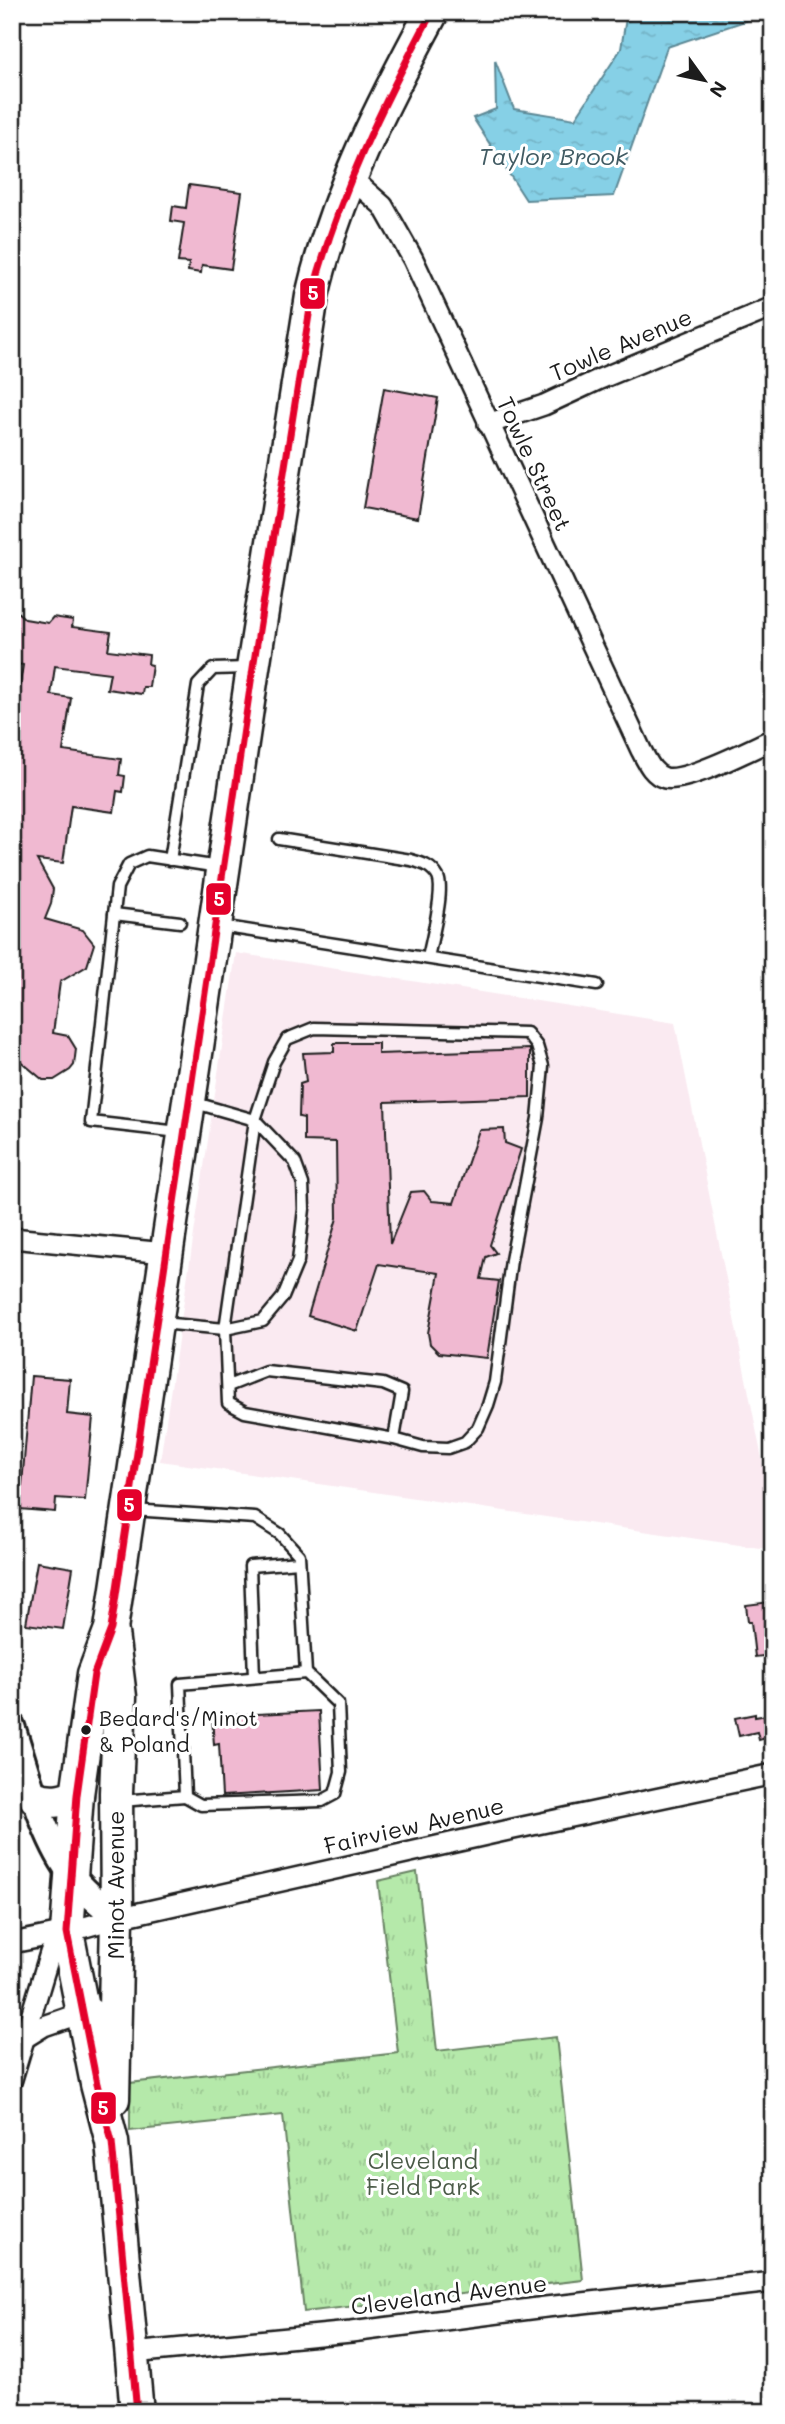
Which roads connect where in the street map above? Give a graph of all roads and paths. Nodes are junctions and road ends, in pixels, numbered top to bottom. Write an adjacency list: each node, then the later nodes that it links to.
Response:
1 (432, 12): 2 (main road, Minot Avenue)
2 (350, 177): 4 (street, Towle Street); 5 (main road, Minot Avenue)
3 (773, 307): 4 (street, Towle Avenue)
4 (488, 424): 6 (street, Towle Street)
5 (253, 668): 8 (lane); 9 (main road, Minot Avenue)
6 (773, 739)
7 (279, 839): 13 (lane)
8 (170, 860): 9 (lane); 10 (lane)
9 (223, 868): 12 (main road, Minot Avenue)
10 (114, 914): 11 (lane); 17 (lane)
11 (180, 922)
12 (214, 925): 13 (lane); 15 (main road, Minot Avenue)
13 (428, 958): 14 (lane)
14 (597, 985)
15 (188, 1101): 16 (lane); 17 (main road, Minot Avenue)
16 (255, 1120): 21 (lane); 21 (lane); 23 (lane)
17 (183, 1133): 19 (main road, Minot Avenue)
18 (12, 1238): 19 (street)
19 (165, 1253): 20 (main road, Minot Avenue)
20 (155, 1323): 21 (lane); 24 (main road, Minot Avenue)
21 (225, 1329): 22 (lane)
22 (228, 1386): 23 (lane); 23 (lane)
23 (394, 1439)
24 (128, 1510): 25 (lane); 26 (main road, Minot Avenue)
25 (299, 1562): 27 (lane); 28 (lane)
26 (111, 1629): 31 (main road, Minot Avenue); 34 (main road, Minot Avenue)
27 (306, 1673): 28 (lane); 32 (lane)
28 (254, 1677): 32 (lane)
29 (12, 1726): 33 (street)
30 (773, 1774): 36 (street, Fairview Avenue)
31 (77, 1795): 33 (main road); 35 (main road, Minot Avenue)
32 (185, 1796): 34 (lane)
33 (36, 1798): 35 (street); 37 (street)
34 (116, 1801): 36 (main road, Minot Avenue)
35 (71, 1875): 36 (street); 37 (main road, Minot Avenue)
36 (117, 1918): 37 (street, Fairview Avenue); 39 (main road, Minot Avenue)
37 (67, 1932): 38 (street, Fairview Avenue); 40 (main road, Minot Avenue); 41 (street)
38 (12, 1943)
39 (115, 1999): 40 (street); 43 (main road, Minot Avenue)
40 (83, 2014): 41 (street); 43 (main road, Minot Avenue)
41 (23, 2039): 42 (street)
42 (12, 2079)
43 (111, 2142): 45 (main road)
44 (773, 2282): 45 (street, Cleveland Avenue)
45 (132, 2353): 46 (main road)
46 (137, 2412)

